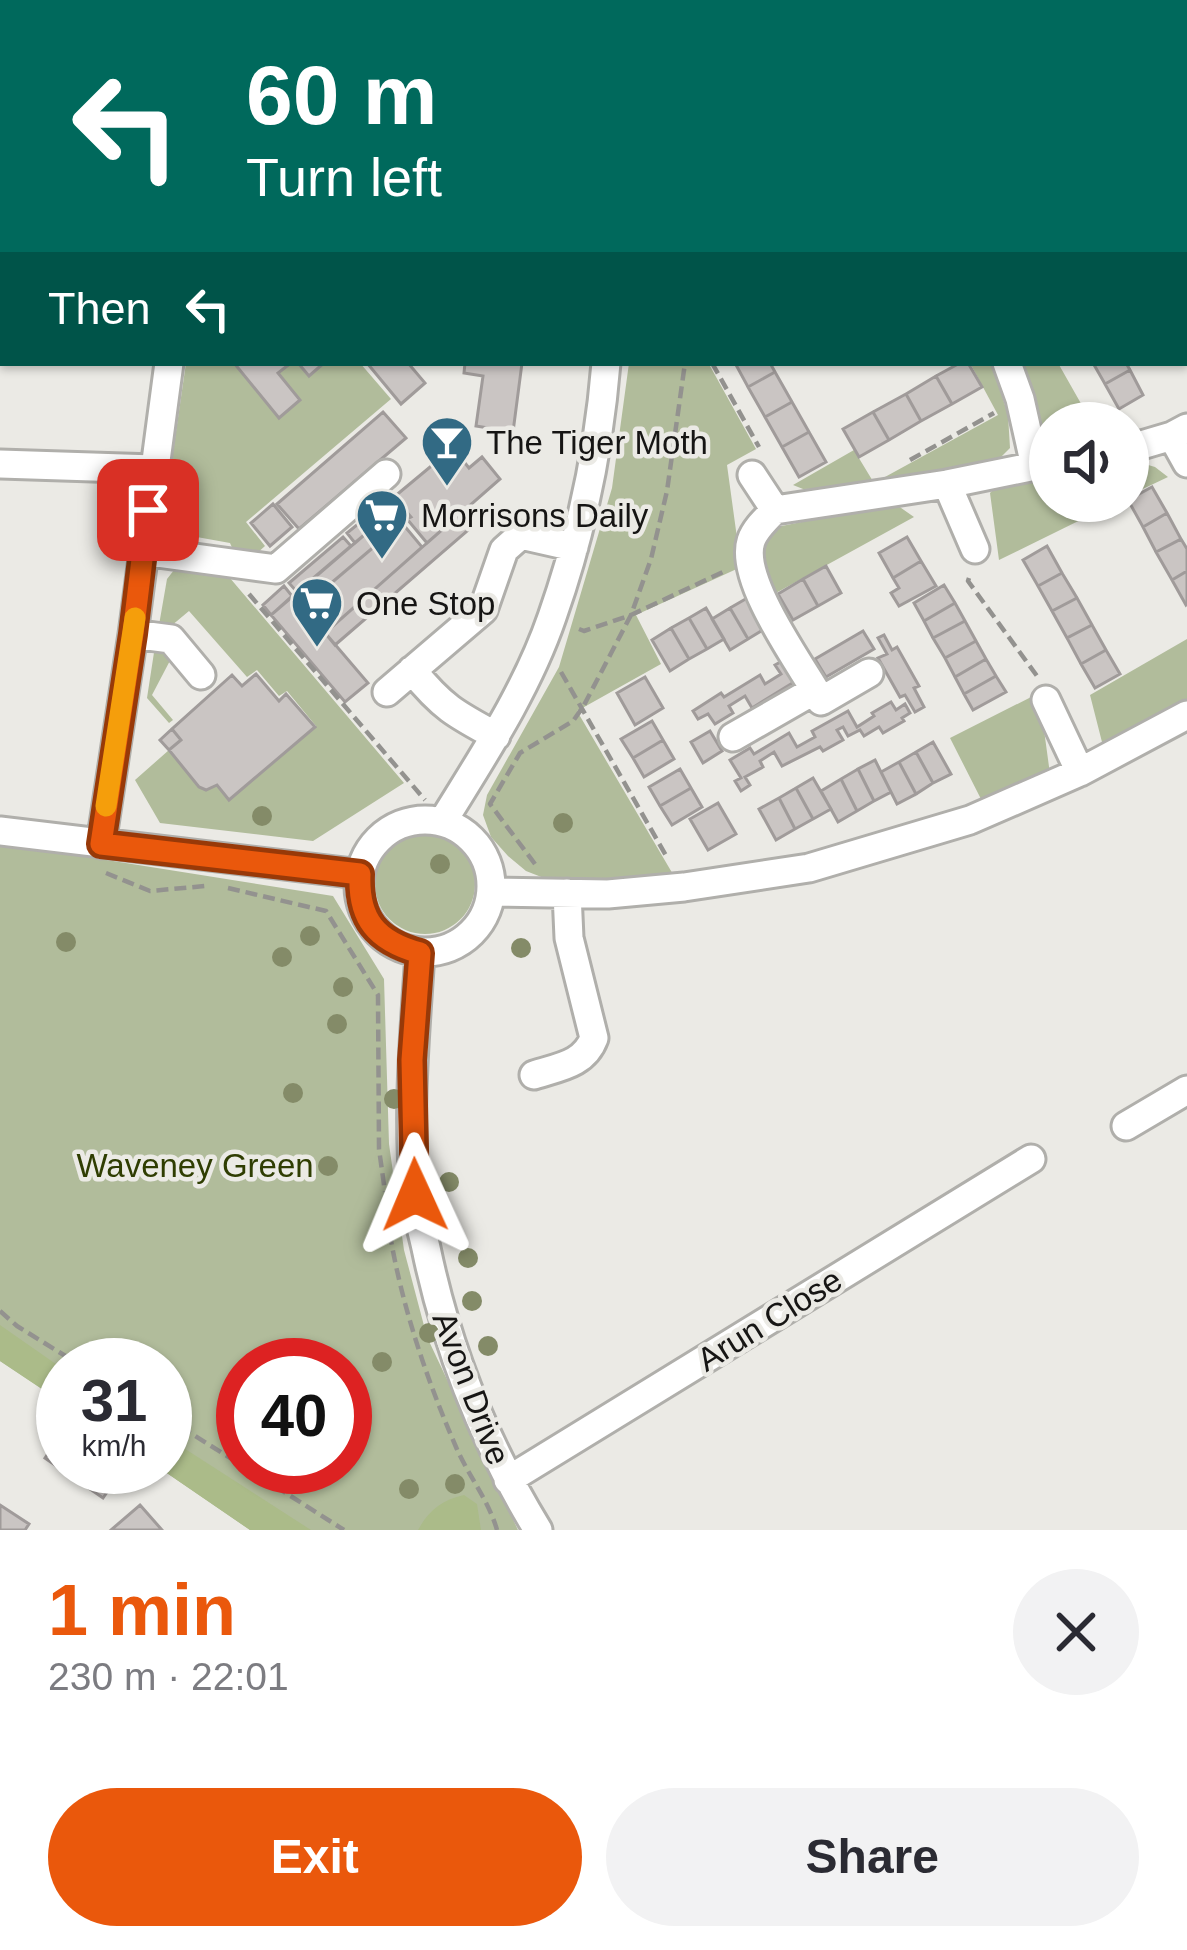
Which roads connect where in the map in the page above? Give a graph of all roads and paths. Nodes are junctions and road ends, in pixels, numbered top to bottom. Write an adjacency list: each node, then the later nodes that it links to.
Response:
1 (169, 366): 14 (street)
2 (606, 366): 20 (street)
3 (686, 366): 25 (path)
4 (714, 366): 10 (path)
5 (1008, 366): 6 (street)
6 (1020, 399): 7 (street); 15 (path)
7 (1029, 426)
8 (1179, 432): 9 (street); 11 (street)
9 (1149, 442)
10 (758, 446)
11 (1187, 463)
12 (0, 464): 14 (street)
13 (1029, 468): 18 (street)
14 (154, 469): 22 (street)
15 (895, 469)
16 (386, 474): 24 (street)
17 (752, 475): 19 (street)
18 (947, 484): 19 (street); 21 (street)
19 (775, 510): 23 (street)
20 (574, 548): 26 (street); 29 (street)
21 (975, 549): 34 (path)
22 (143, 551): 24 (street); 27 (street)
23 (750, 560): 25 (path); 32 (street)
24 (222, 563): 40 (path)
25 (631, 615): 26 (path); 35 (path)
26 (551, 620): 28 (street)
27 (133, 634): 31 (street); 42 (street)
28 (538, 648): 35 (path); 37 (street)
29 (412, 670): 33 (street); 37 (street)
30 (869, 673): 32 (street)
31 (201, 675)
32 (814, 690): 38 (street)
33 (387, 692)
34 (1046, 700): 39 (street)
35 (581, 710): 43 (path); 45 (path)
36 (1187, 715): 39 (street)
37 (496, 736): 40 (street)
38 (733, 737)
39 (1080, 772): 45 (street)
40 (443, 821): 44 (street); 46 (street)
41 (0, 831): 42 (street)
42 (99, 857): 44 (street); 53 (path)
43 (549, 868)
44 (360, 874): 48 (street)
45 (685, 887): 47 (street)
46 (492, 892): 47 (street); 48 (street)
47 (567, 893): 49 (street)
48 (420, 953): 57 (street, Avon Drive)
49 (534, 1075)
50 (1187, 1090): 51 (street)
51 (1126, 1126)
52 (1032, 1160): 57 (street, Arun Close)
53 (384, 1191)
54 (387, 1212): 60 (path)
55 (0, 1311): 56 (path)
56 (36, 1338)
57 (508, 1480): 61 (street, Avon Drive)
58 (288, 1494): 59 (path)
59 (344, 1530)
60 (497, 1530)
61 (538, 1530)

